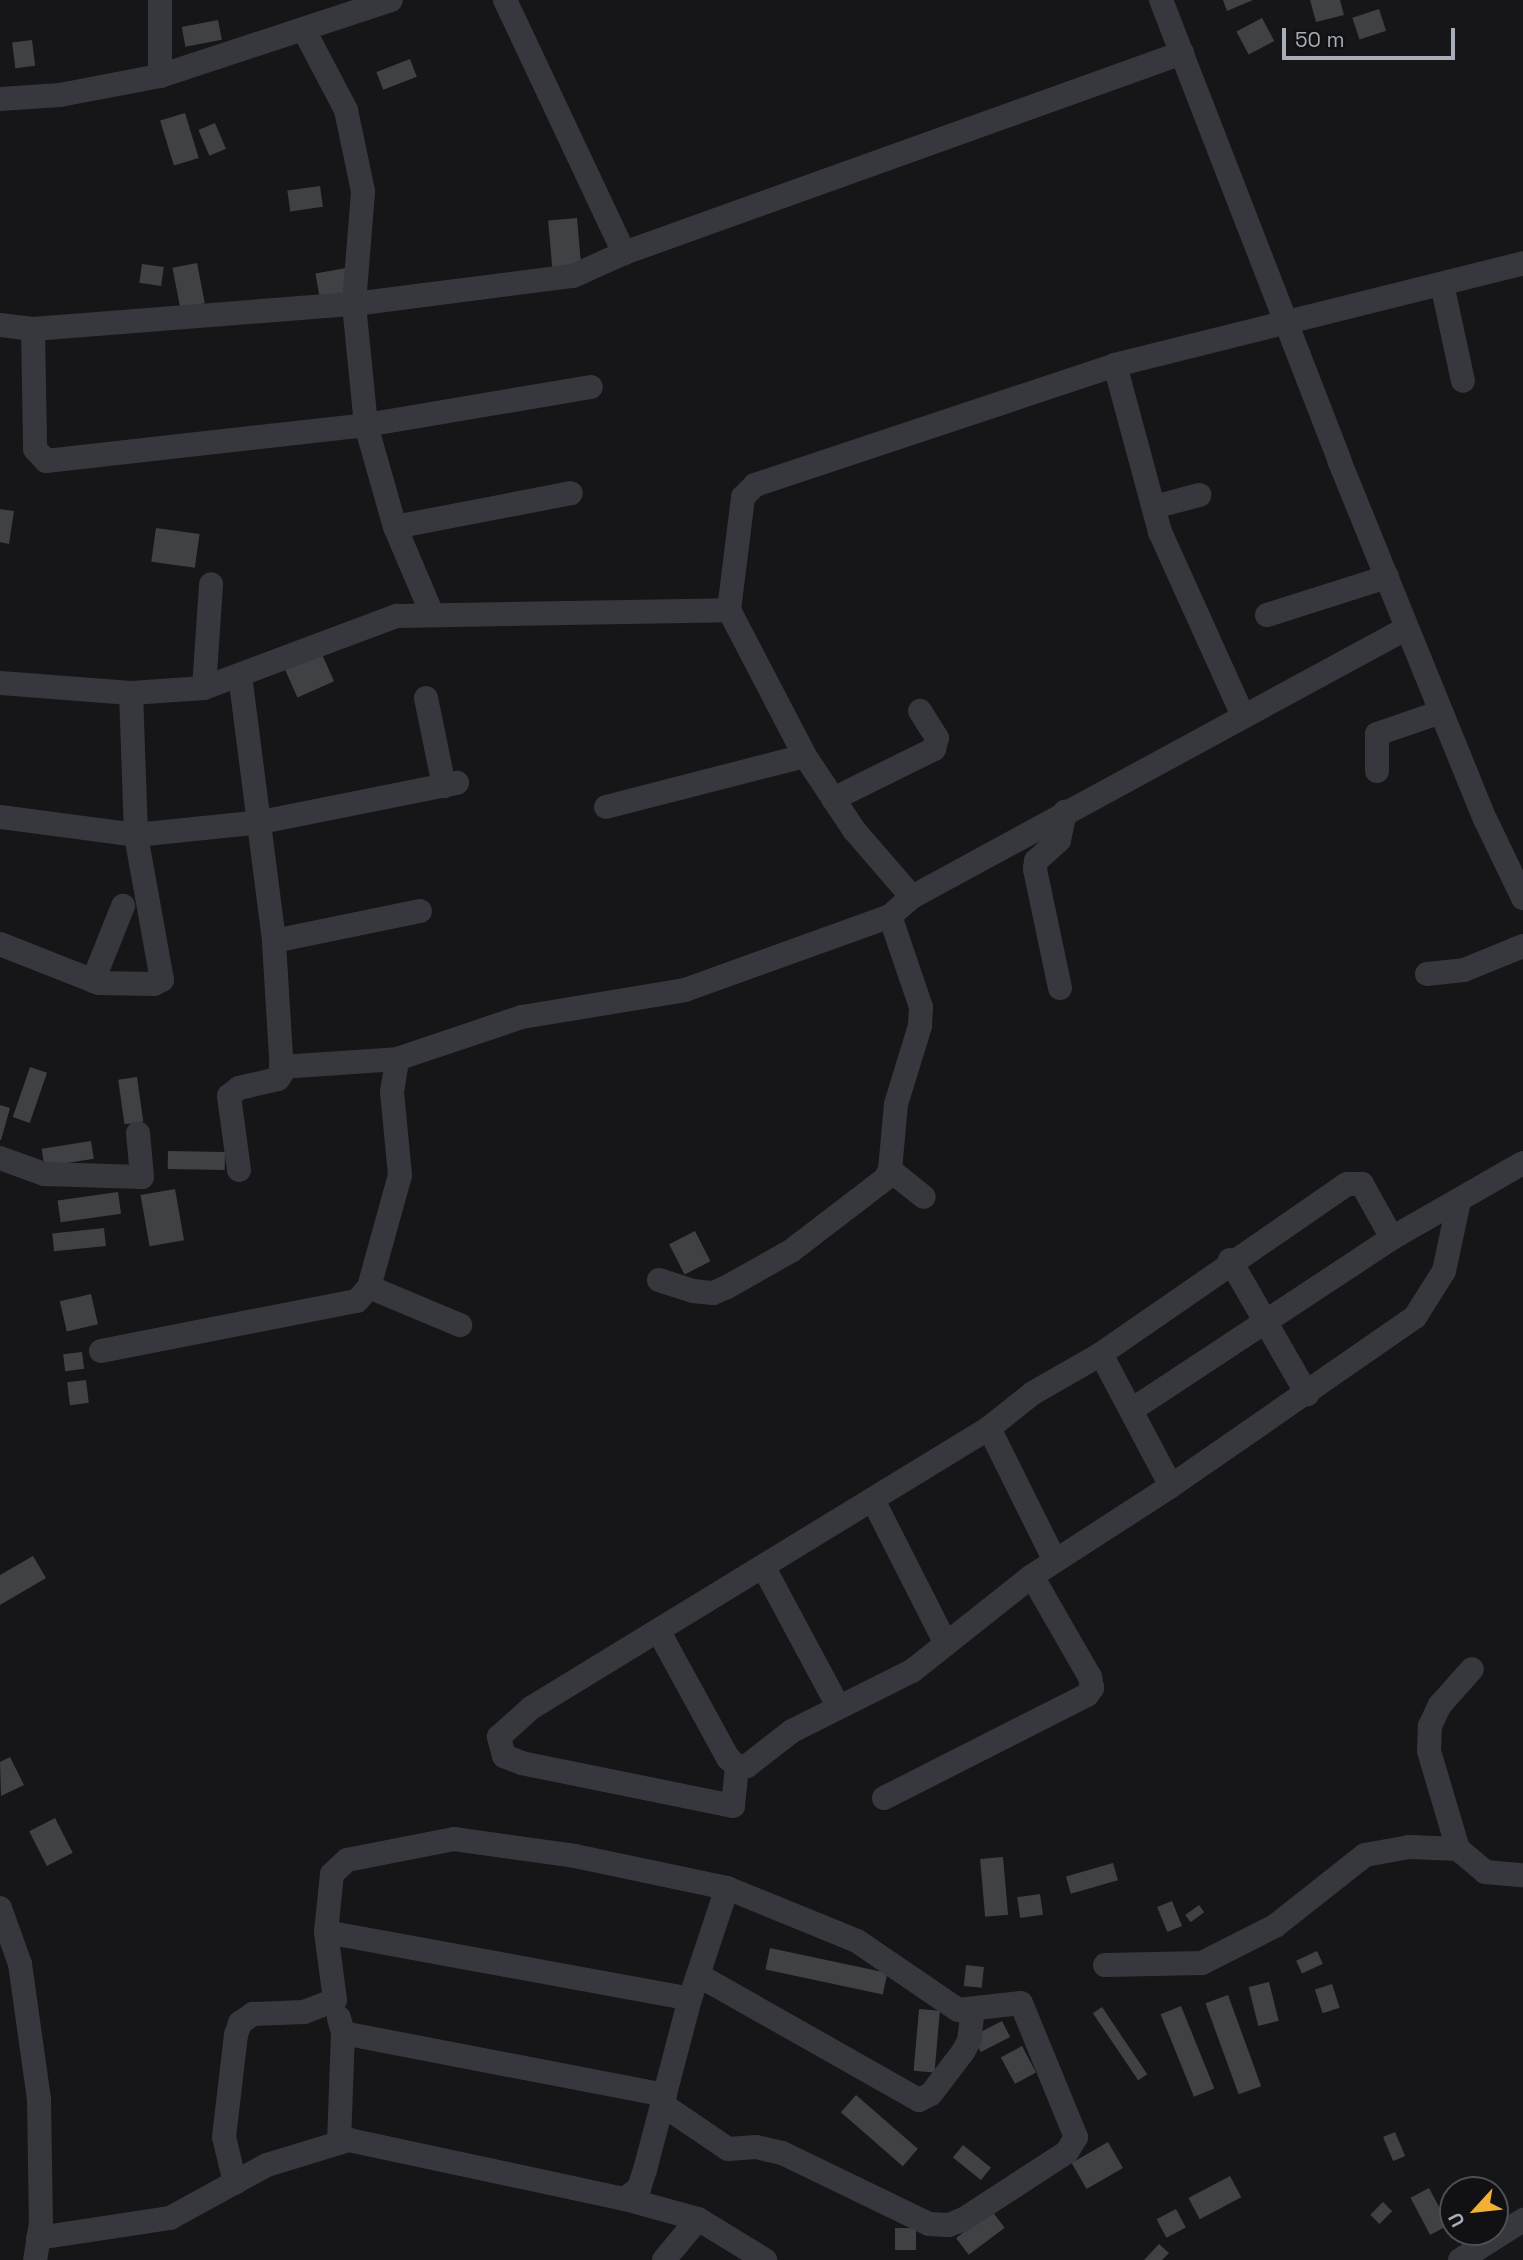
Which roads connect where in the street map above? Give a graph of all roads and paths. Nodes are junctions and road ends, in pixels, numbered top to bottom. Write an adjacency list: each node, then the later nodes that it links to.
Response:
1 (160, 0): 7 (street)
2 (391, 0): 5 (street)
3 (505, 0): 9 (street)
4 (1161, 0): 6 (street)
5 (305, 32): 7 (street); 12 (street)
6 (1182, 53): 9 (street); 14 (street)
7 (160, 76): 8 (street)
8 (0, 99)
9 (624, 253): 12 (street)
10 (1523, 263): 11 (street)
11 (1442, 284): 14 (street); 17 (street)
12 (354, 304): 15 (street); 19 (street)
13 (0, 325): 15 (street)
14 (1287, 325): 16 (street); 24 (street)
15 (33, 329): 19 (street)
16 (1115, 365): 22 (street); 26 (street)
17 (1463, 381)
18 (591, 387): 19 (street)
19 (366, 425): 23 (street)
20 (571, 493): 23 (street)
21 (1199, 495): 22 (street)
22 (1154, 507): 37 (street)
23 (395, 527): 27 (street)
24 (1387, 577): 28 (street); 29 (street)
25 (211, 584): 32 (street)
26 (729, 610): 27 (street); 38 (street)
27 (432, 614): 30 (street)
28 (1267, 615)
29 (1407, 628): 36 (street); 37 (street)
30 (240, 675): 32 (street); 44 (street)
31 (0, 683): 33 (street)
32 (204, 688): 33 (street)
33 (131, 693): 45 (street)
34 (426, 698): 44 (street)
35 (920, 710): 40 (street)
36 (1441, 712): 39 (street); 47 (street)
37 (1243, 716): 42 (street)
38 (805, 756): 40 (street); 41 (street)
39 (1377, 771)
40 (833, 799): 46 (street)
41 (606, 807)
42 (1065, 812): 46 (street); 56 (street)
43 (0, 817): 45 (street)
44 (261, 822): 45 (street); 51 (street)
45 (136, 835): 55 (street)
46 (912, 897): 50 (street)
47 (1523, 898)
48 (123, 906): 55 (street)
49 (420, 911): 51 (street)
50 (890, 916): 57 (street); 63 (street)
51 (274, 941): 58 (street)
52 (0, 944): 55 (street)
53 (1523, 946): 54 (street)
54 (1427, 974)
55 (93, 981)
56 (1060, 988)
57 (397, 1059): 58 (street); 69 (street)
58 (281, 1067): 62 (street)
59 (138, 1133): 60 (street)
60 (0, 1158)
61 (1523, 1163): 65 (street)
62 (239, 1170)
63 (890, 1170): 64 (street); 68 (street)
64 (924, 1197)
65 (1459, 1201): 66 (street); 74 (street)
66 (1392, 1238): 67 (street); 70 (street)
67 (1230, 1261): 70 (street); 73 (street)
68 (659, 1280)
69 (369, 1287): 71 (street); 72 (street)
70 (1266, 1322): 74 (street); 75 (street)
71 (460, 1325)
72 (101, 1351)
73 (1101, 1354): 75 (street); 76 (street)
74 (1307, 1394): 77 (street)
75 (1133, 1409): 77 (street)
76 (989, 1428): 78 (street); 79 (street)
77 (1171, 1486): 79 (street)
78 (873, 1500): 80 (street); 83 (street)
79 (1055, 1561): 81 (street)
80 (764, 1569): 82 (street); 85 (street)
81 (1032, 1576): 83 (street); 87 (street)
82 (659, 1632): 86 (street); 86 (street)
83 (946, 1644): 85 (street)
84 (1472, 1670): 88 (street)
85 (838, 1706): 86 (street)
86 (737, 1766)
87 (884, 1798)
88 (1458, 1849): 89 (street); 93 (street)
89 (1523, 1875)
90 (727, 1888): 92 (street); 94 (street); 97 (street)
91 (0, 1908): 105 (street)
92 (326, 1932): 95 (street); 96 (street)
93 (1105, 1965)
94 (698, 1975): 95 (street); 97 (street)
95 (690, 1999): 99 (street)
96 (334, 2000): 98 (street); 101 (street)
97 (973, 2009): 99 (street)
98 (343, 2033): 99 (street); 100 (street)
99 (664, 2100): 102 (street)
100 (339, 2142): 101 (street); 102 (street)
101 (235, 2183): 105 (street)
102 (625, 2199): 103 (street)
103 (698, 2219): 107 (street); 108 (street)
104 (1523, 2220): 106 (street)
105 (37, 2249)
106 (1491, 2251): 109 (street)
107 (664, 2260)
108 (765, 2260)
109 (1460, 2260)

